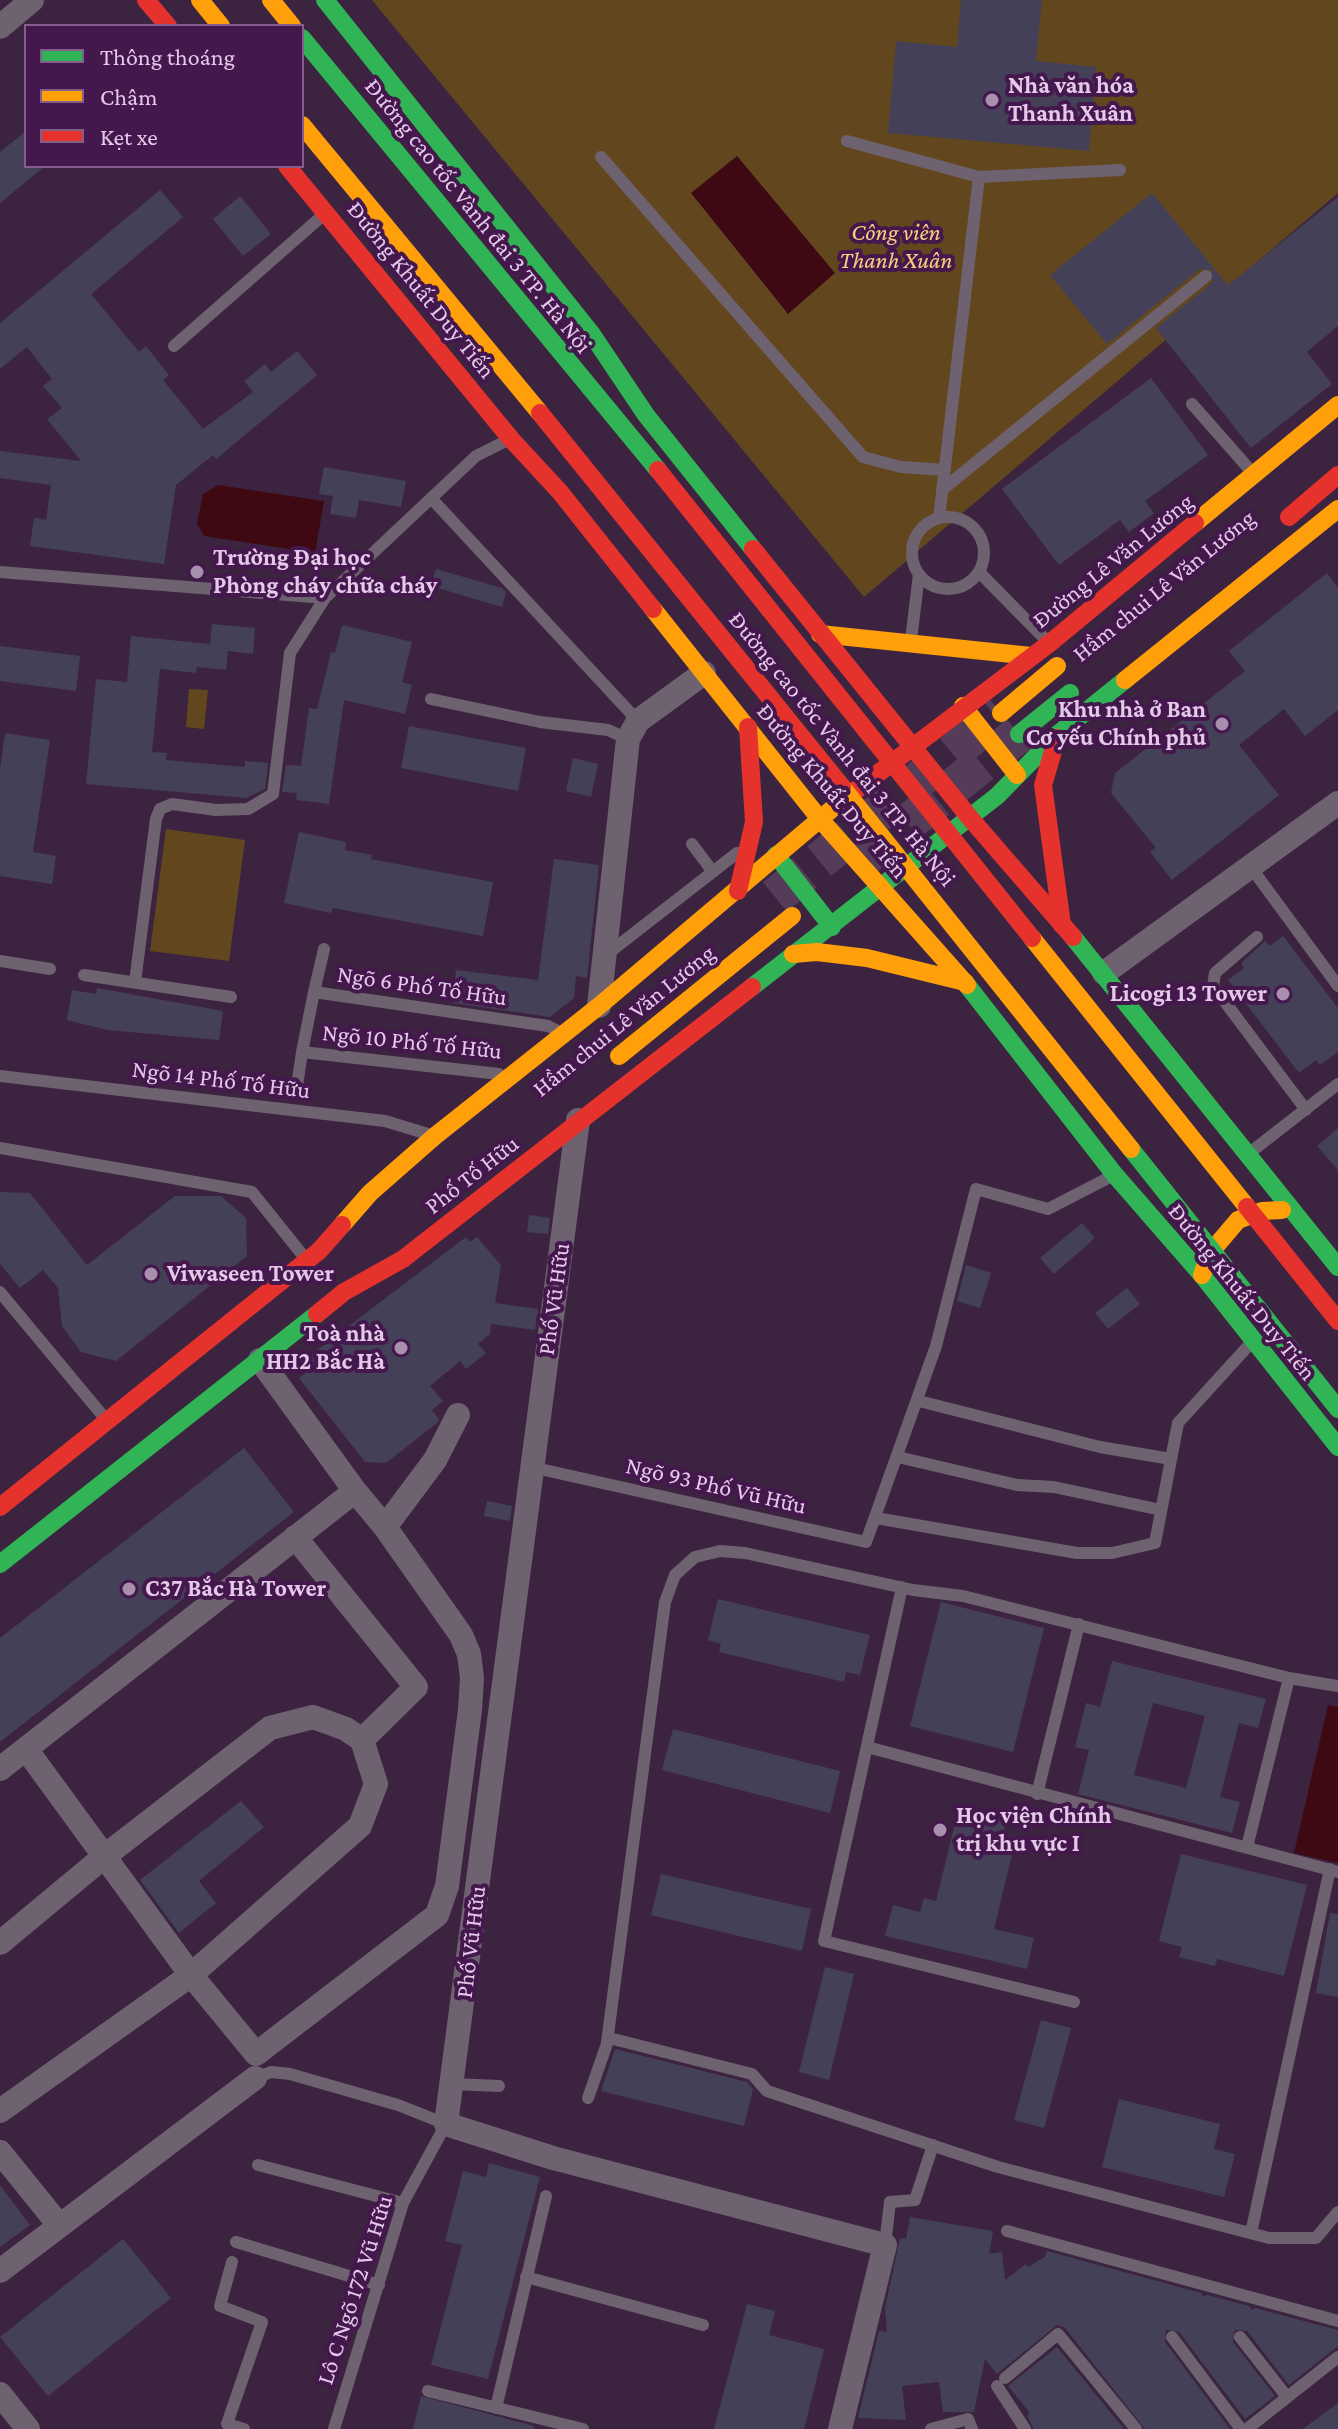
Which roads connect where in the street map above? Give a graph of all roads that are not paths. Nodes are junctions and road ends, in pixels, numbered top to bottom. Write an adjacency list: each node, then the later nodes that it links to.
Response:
1 (32, 0): 11 (street)
2 (146, 0): 7 (main road)
3 (271, 0): 10 (main road)
4 (295, 0): 36 (main road, bridge)
5 (325, 0): 25 (main road)
6 (192, 4): 8 (main road); 9 (main road)
7 (166, 24)
8 (197, 24)
9 (218, 24)
10 (290, 24)
11 (0, 27)
12 (304, 40): 36 (main road, Đường cao tốc Vành đai 3 TP. Hà Nội, bridge)
13 (304, 127): 57 (main road, Đường cao tốc Vành đai 3 TP. Hà Nội, bridge)
14 (847, 141): 19 (lane)
15 (304, 157): 57 (main road, bridge)
16 (601, 157): 27 (lane)
17 (289, 168): 20 (main road, Đường Khuất Duy Tiến)
18 (1120, 170): 19 (lane)
19 (979, 177): 27 (lane)
20 (327, 213): 22 (lane); 26 (main road, Đường Khuất Duy Tiến)
21 (1206, 276): 30 (lane)
22 (174, 346)
23 (1192, 404): 29 (lane)
24 (1338, 405): 29 (main road, Đường Lê Văn Lương)
25 (646, 415): 31 (main road); 41 (main road)
26 (511, 439): 31 (main road, Đường Khuất Duy Tiến); 32 (lane)
27 (945, 470): 30 (lane)
28 (1338, 475): 35 (main road, Hầm chui Lê Văn Lương)
29 (1256, 476): 43 (main road, Đường Lê Văn Lương)
30 (943, 489): 34 (lane)
31 (560, 492): 46 (main road, Đường Khuất Duy Tiến)
32 (431, 498): 40 (lane); 52 (lane)
33 (1338, 509): 54 (main road)
34 (939, 518): 38 (lane); 39 (lane)
35 (1269, 533)
36 (710, 534): 107 (main road, Đường cao tốc Vành đai 3 TP. Hà Nội, bridge)
37 (0, 572): 40 (lane)
38 (979, 572): 39 (lane); 43 (lane)
39 (919, 574): 42 (lane)
40 (325, 598): 79 (lane)
41 (820, 634): 42 (main road); 55 (main road)
42 (911, 643): 44 (main road)
43 (1050, 643): 44 (main road, Đường Lê Văn Lương)
44 (1031, 656): 49 (main road, Đường Lê Văn Lương)
45 (1069, 656): 50 (main road, Hầm chui Lê Văn Lương)
46 (704, 673): 51 (main road, Đường Khuất Duy Tiến); 52 (street)
47 (1081, 684): 53 (main road, Hầm chui Lê Văn Lương)
48 (431, 699): 52 (lane)
49 (963, 706): 55 (main road, Đường Lê Văn Lương); 56 (main road)
50 (1001, 713)
51 (748, 727): 59 (main road, Đường Khuất Duy Tiến); 62 (main road)
52 (633, 730): 74 (street)
53 (1019, 734)
54 (1058, 734): 56 (main road); 70 (main road)
55 (912, 747): 59 (main road); 60 (main road)
56 (1017, 775): 60 (main road)
57 (836, 781): 111 (main road, Đường cao tốc Vành đai 3 TP. Hà Nội, bridge)
58 (1338, 803): 64 (street)
59 (819, 818): 63 (main road); 66 (main road, Đường Khuất Duy Tiến)
60 (970, 818): 66 (main road, Phố Tố Hữu); 70 (main road)
61 (692, 844): 65 (lane)
62 (749, 844): 65 (lane); 67 (main road)
63 (776, 855): 67 (main road); 69 (main road)
64 (1250, 866): 77 (street); 81 (lane)
65 (713, 872): 74 (lane)
66 (881, 889): 69 (main road, Phố Tố Hữu); 80 (main road, Đường Khuất Duy Tiến)
67 (738, 891): 84 (main road)
68 (792, 916): 87 (main road, Hầm chui Lê Văn Lương)
69 (832, 927): 73 (main road, Phố Tố Hữu)
70 (1062, 928): 77 (main road)
71 (1257, 937): 92 (lane)
72 (324, 949): 82 (lane, Ngõ 6 Phố Tố Hữu)
73 (793, 954): 80 (main road); 93 (main road, Phố Tố Hữu)
74 (604, 957): 84 (street)
75 (0, 961): 76 (lane)
76 (50, 969)
77 (1104, 973): 96 (main road)
78 (84, 975): 79 (lane)
79 (135, 982): 83 (lane)
80 (965, 982): 97 (main road, Đường Khuất Duy Tiến)
81 (1338, 986)
82 (314, 992): 85 (lane, Ngõ 6 Phố Tố Hữu); 86 (lane)
83 (231, 997)
84 (599, 1006): 85 (main road)
85 (564, 1034): 88 (main road)
86 (302, 1052): 88 (lane, Ngõ 10 Phố Tố Hữu); 91 (lane, Ngõ 10 Phố Tố Hữu)
87 (608, 1065)
88 (511, 1075): 94 (main road)
89 (0, 1076): 94 (lane, Ngõ 14 Phố Tố Hữu)
90 (1338, 1084): 92 (lane)
91 (296, 1093)
92 (1306, 1110): 96 (lane)
93 (578, 1120): 106 (main road, Phố Tố Hữu); 117 (street, Phố Vũ Hữu)
94 (435, 1136): 102 (main road)
95 (0, 1148): 102 (lane)
96 (1247, 1155): 98 (main road); 100 (main road)
97 (1115, 1175): 100 (main road, Đường Khuất Duy Tiến); 110 (lane)
98 (1293, 1209): 103 (main road); 104 (main road)
99 (370, 1222): 102 (main road)
100 (1155, 1223): 104 (main road, Đường Khuất Duy Tiến)
101 (379, 1252): 106 (main road)
102 (313, 1256): 113 (main road)
103 (1338, 1267)
104 (1202, 1275): 108 (main road, Đường Khuất Duy Tiến)
105 (0, 1292): 113 (lane)
106 (344, 1292): 109 (main road, Phố Tố Hữu)
107 (1338, 1321)
108 (1253, 1341): 114 (main road, Đường Khuất Duy Tiến); 116 (lane)
109 (260, 1360): 118 (street); 124 (main road, Phố Tố Hữu)
110 (919, 1401): 115 (lane); 116 (lane)
111 (1338, 1409)
112 (458, 1415): 122 (street)
113 (108, 1422): 119 (main road)
114 (1338, 1447)
115 (898, 1457): 120 (lane); 121 (lane)
116 (1171, 1459): 120 (lane)
117 (531, 1467): 121 (lane, Ngõ 93 Phố Vũ Hữu); 142 (street, Phố Vũ Hữu)
118 (355, 1491): 122 (street); 123 (street)
119 (0, 1507)
120 (1161, 1510): 121 (lane)
121 (876, 1518)
122 (385, 1527): 138 (street)
123 (295, 1537): 129 (street); 131 (street)
124 (0, 1564)
125 (902, 1587): 126 (lane); 130 (lane); 140 (lane)
126 (1079, 1624): 127 (lane); 133 (lane)
127 (1289, 1678): 128 (lane); 134 (lane)
128 (1338, 1686)
129 (362, 1740): 135 (street); 138 (street)
130 (867, 1747): 133 (lane); 139 (lane)
131 (26, 1749): 132 (street); 135 (street)
132 (0, 1769)
133 (1037, 1794): 134 (lane)
134 (1247, 1847): 136 (lane)
135 (106, 1855): 137 (street); 138 (street)
136 (1334, 1870): 155 (lane)
137 (0, 1943)
138 (191, 1975): 145 (street)
139 (1074, 2002)
140 (607, 2042): 144 (lane); 147 (lane)
141 (255, 2078): 146 (lane); 153 (street)
142 (454, 2084): 143 (lane); 146 (street, Phố Vũ Hữu)
143 (499, 2086)
144 (588, 2098)
145 (0, 2111)
146 (446, 2124): 151 (lane, Lô C Ngõ 172 Vũ Hữu); 157 (street)
147 (933, 2145): 155 (lane); 157 (lane)
148 (0, 2152): 153 (street)
149 (258, 2165): 151 (lane)
150 (546, 2196): 160 (lane)
151 (403, 2203): 161 (lane, Lô C Ngõ 172 Vũ Hữu)
152 (1338, 2212): 155 (lane)
153 (59, 2225): 159 (street)
154 (1007, 2231): 162 (lane)
155 (1251, 2233)
156 (236, 2242): 161 (lane)
157 (885, 2245): 176 (street)
158 (232, 2262): 173 (lane)
159 (0, 2271)
160 (526, 2277): 163 (lane); 170 (lane)
161 (379, 2285): 174 (lane, Lô C Ngõ 172 Vũ Hữu)
162 (1338, 2321)
163 (703, 2325)
164 (1172, 2337): 180 (lane)
165 (1240, 2337): 169 (lane)
166 (1338, 2357): 169 (lane)
167 (428, 2391): 170 (lane)
168 (0, 2394): 172 (street)
169 (1287, 2397): 181 (lane)
170 (496, 2408): 175 (lane)
171 (970, 2424): 177 (lane)
172 (28, 2429)
173 (244, 2429)
174 (334, 2429)
175 (583, 2429)
176 (840, 2429)
177 (931, 2429)
178 (1025, 2429): 179 (lane)
179 (1136, 2429)
180 (1241, 2429)
181 (1247, 2429)

